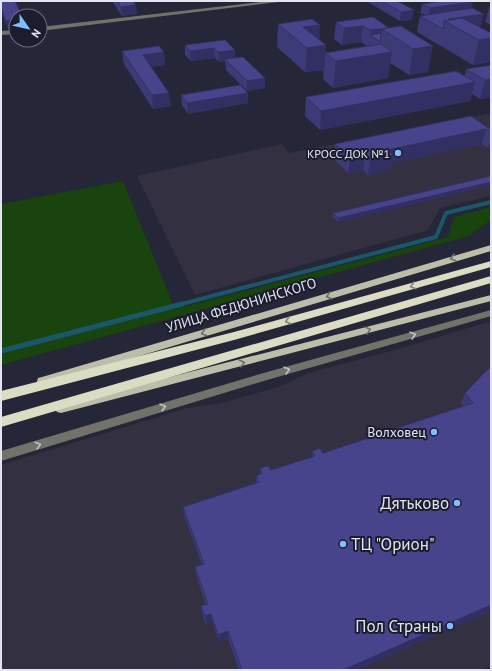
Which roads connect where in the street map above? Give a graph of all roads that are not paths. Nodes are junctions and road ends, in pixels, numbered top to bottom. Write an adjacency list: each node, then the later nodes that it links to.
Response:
1 (284, 1): 2 (street)
2 (48, 28)
3 (491, 248): 8 (main road, УЛИЦА ФЕДЮНИНСКОГО, one-way to 8)
4 (491, 264): 8 (highway, УЛИЦА ФЕДЮНИНСКОГО, one-way to 8)
5 (491, 279): 9 (highway)
6 (491, 298): 9 (main road, one-way to 6)
7 (491, 313): 10 (street, one-way to 7)
8 (1, 395)
9 (1, 423)
10 (1, 456)

